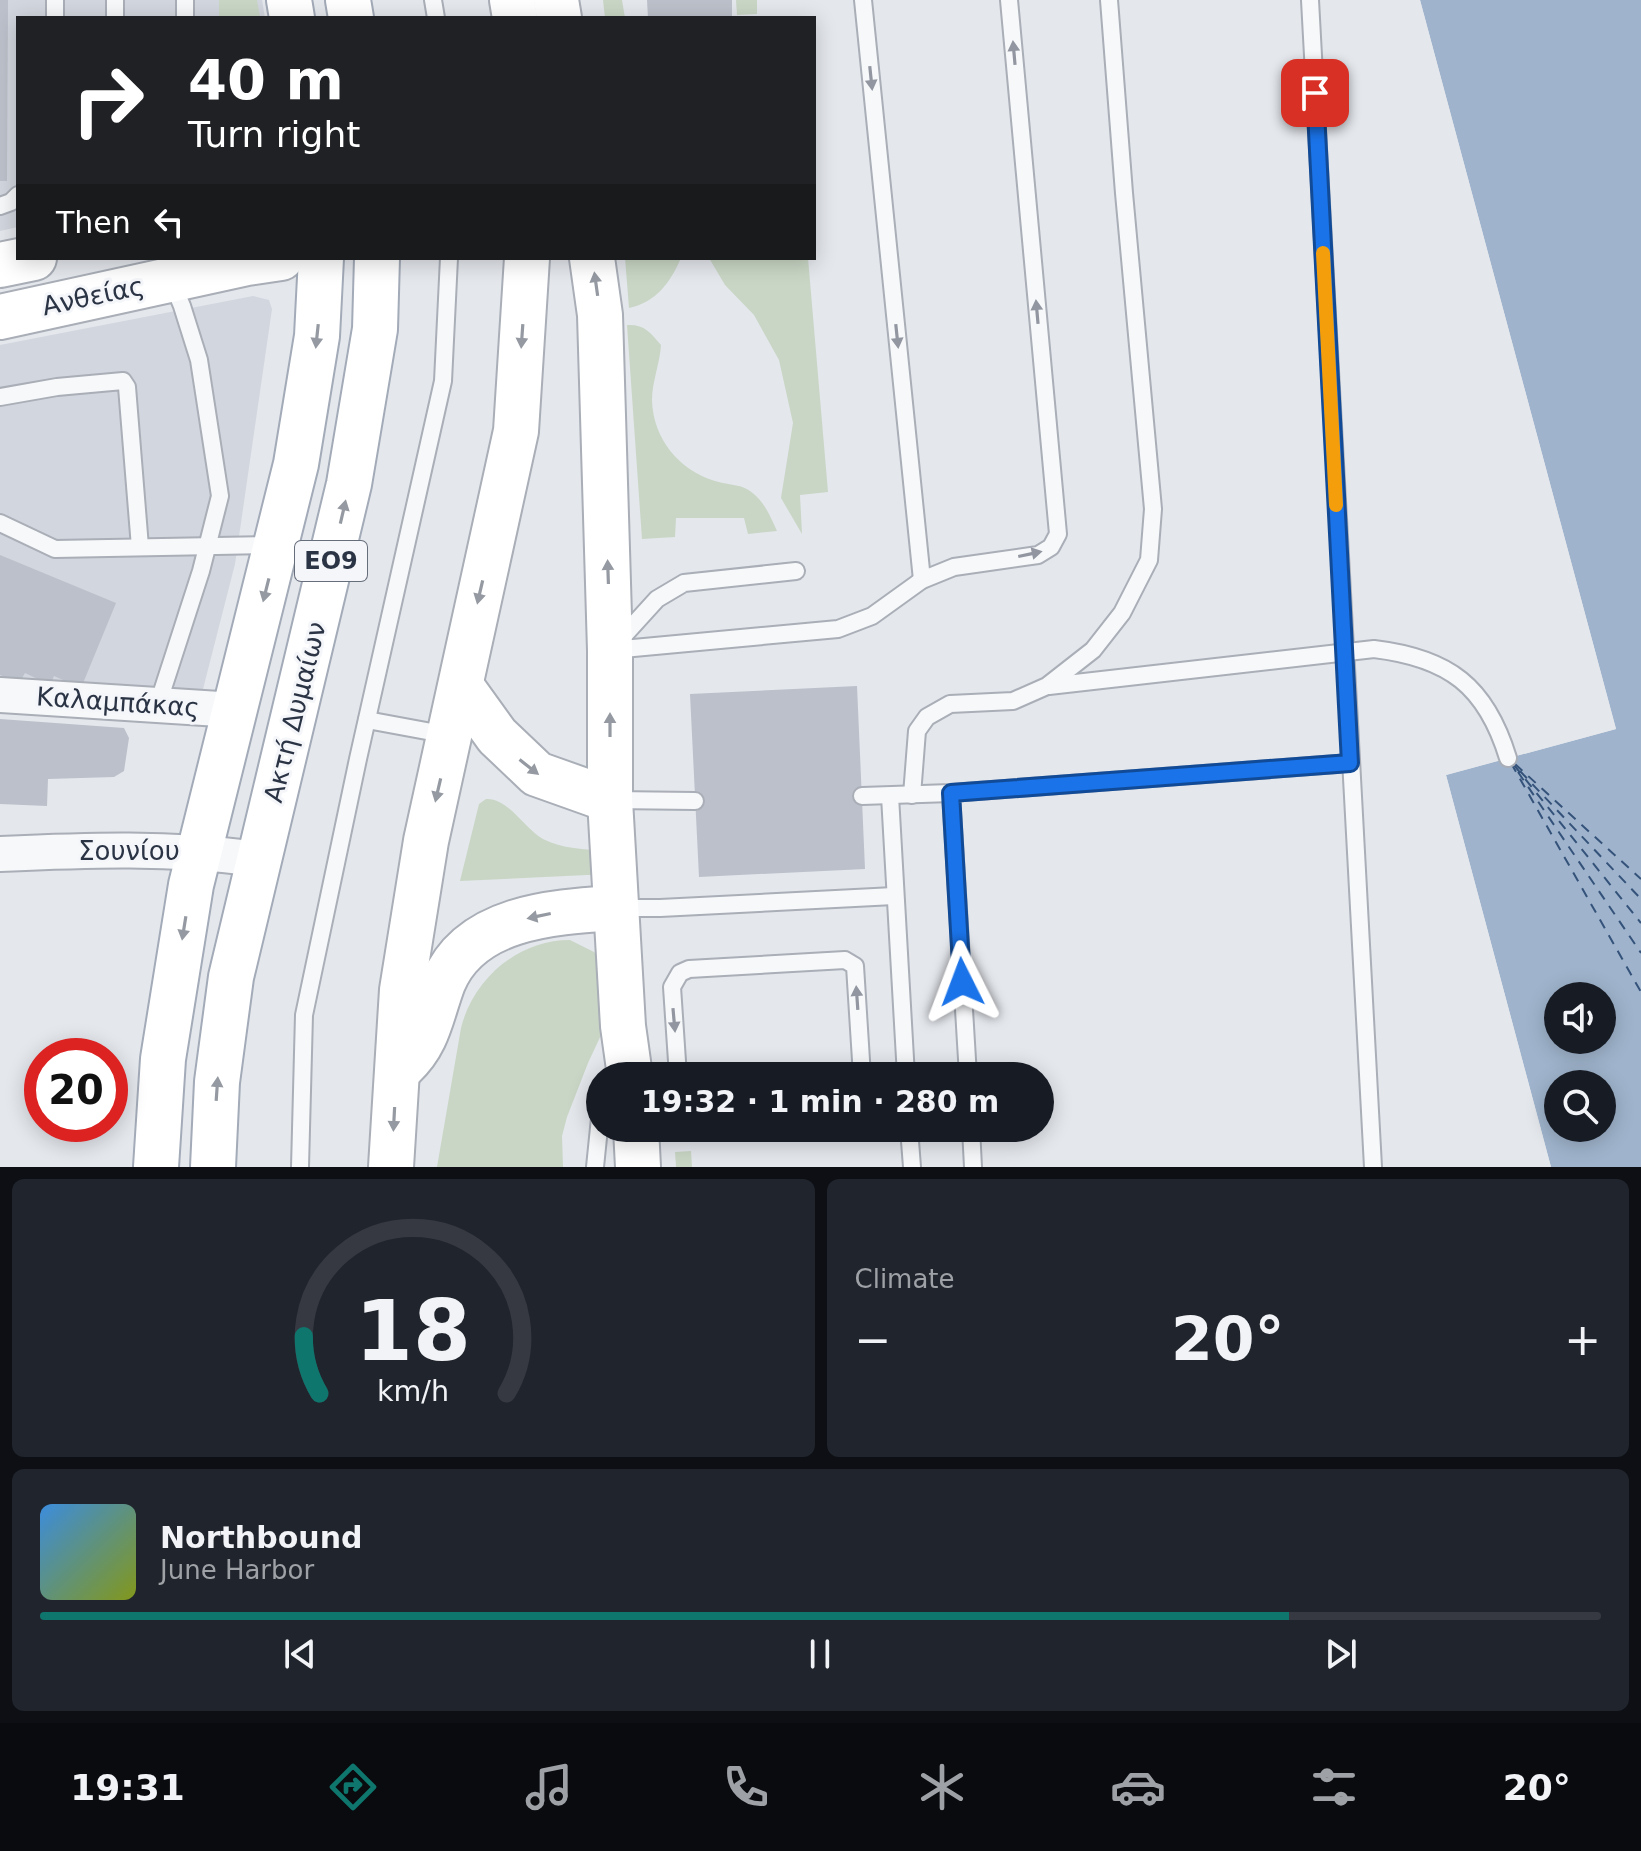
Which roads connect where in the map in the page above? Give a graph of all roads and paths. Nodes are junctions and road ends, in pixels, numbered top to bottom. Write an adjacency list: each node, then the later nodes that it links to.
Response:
1 (863, 0): 21 (lane, one-way to 21)
2 (1009, 0): 21 (lane, one-way to 2)
3 (1109, 0): 25 (lane)
4 (1310, 0): 23 (lane)
5 (24, 260): 12 (main road, Ανθείας)
6 (271, 260): 13 (main road, Ανθείας)
7 (321, 260): 18 (main road, ΕΟ9, one-way to 18)
8 (377, 260): 41 (main road, Ακτή Δυμαίων / ΕΟ9, one-way to 8)
9 (449, 260): 29 (lane)
10 (527, 260): 24 (main road, one-way to 24)
11 (592, 260): 22 (main road, one-way to 11)
12 (0, 265)
13 (171, 279): 14 (main road, Ανθείας); 17 (lane)
14 (0, 317)
15 (0, 397): 19 (lane)
16 (0, 523): 19 (lane)
17 (209, 544): 18 (lane); 19 (lane); 27 (lane)
18 (277, 545): 28 (main road, ΕΟ9, one-way to 28)
19 (140, 547)
20 (796, 571): 22 (lane)
21 (922, 580): 22 (lane)
22 (610, 650): 37 (main road, one-way to 22)
23 (1343, 654): 25 (lane); 31 (lane); 32 (lane)
24 (461, 686): 30 (main road); 37 (main road, one-way to 37)
25 (1047, 686): 34 (lane)
26 (0, 695): 27 (street, Καλαμπάκας)
27 (158, 704): 28 (street, Καλαμπάκας)
28 (235, 710): 39 (main road, ΕΟ9)
29 (367, 720): 30 (lane); 56 (lane)
30 (450, 736): 49 (main road, one-way to 49)
31 (1508, 758)
32 (1350, 763): 33 (lane); 62 (lane)
33 (951, 793): 34 (lane); 48 (lane)
34 (912, 795): 36 (lane)
35 (862, 796): 36 (lane)
36 (890, 796): 42 (lane)
37 (610, 800): 38 (lane); 43 (main road)
38 (695, 801)
39 (199, 851): 40 (street, Σουνίου); 41 (street, Σουνίου); 54 (main road, ΕΟ9, one-way to 54)
40 (0, 854)
41 (258, 859): 55 (main road, Ακτή Δυμαίων / ΕΟ9, one-way to 41)
42 (894, 896): 43 (lane); 47 (lane)
43 (616, 908): 44 (main road); 49 (main road, one-way to 49)
44 (622, 1055)
45 (677, 1062): 46 (lane, one-way to 45)
46 (861, 1062)
47 (905, 1062)
48 (967, 1062)
49 (396, 1072): 57 (main road, one-way to 57)
50 (598, 1142): 58 (lane)
51 (637, 1142): 59 (main road)
52 (910, 1142): 60 (lane)
53 (972, 1142): 61 (lane)
54 (156, 1167)
55 (213, 1167)
56 (300, 1167)
57 (391, 1167)
58 (595, 1167)
59 (638, 1167)
60 (912, 1167)
61 (973, 1167)
62 (1373, 1167)

